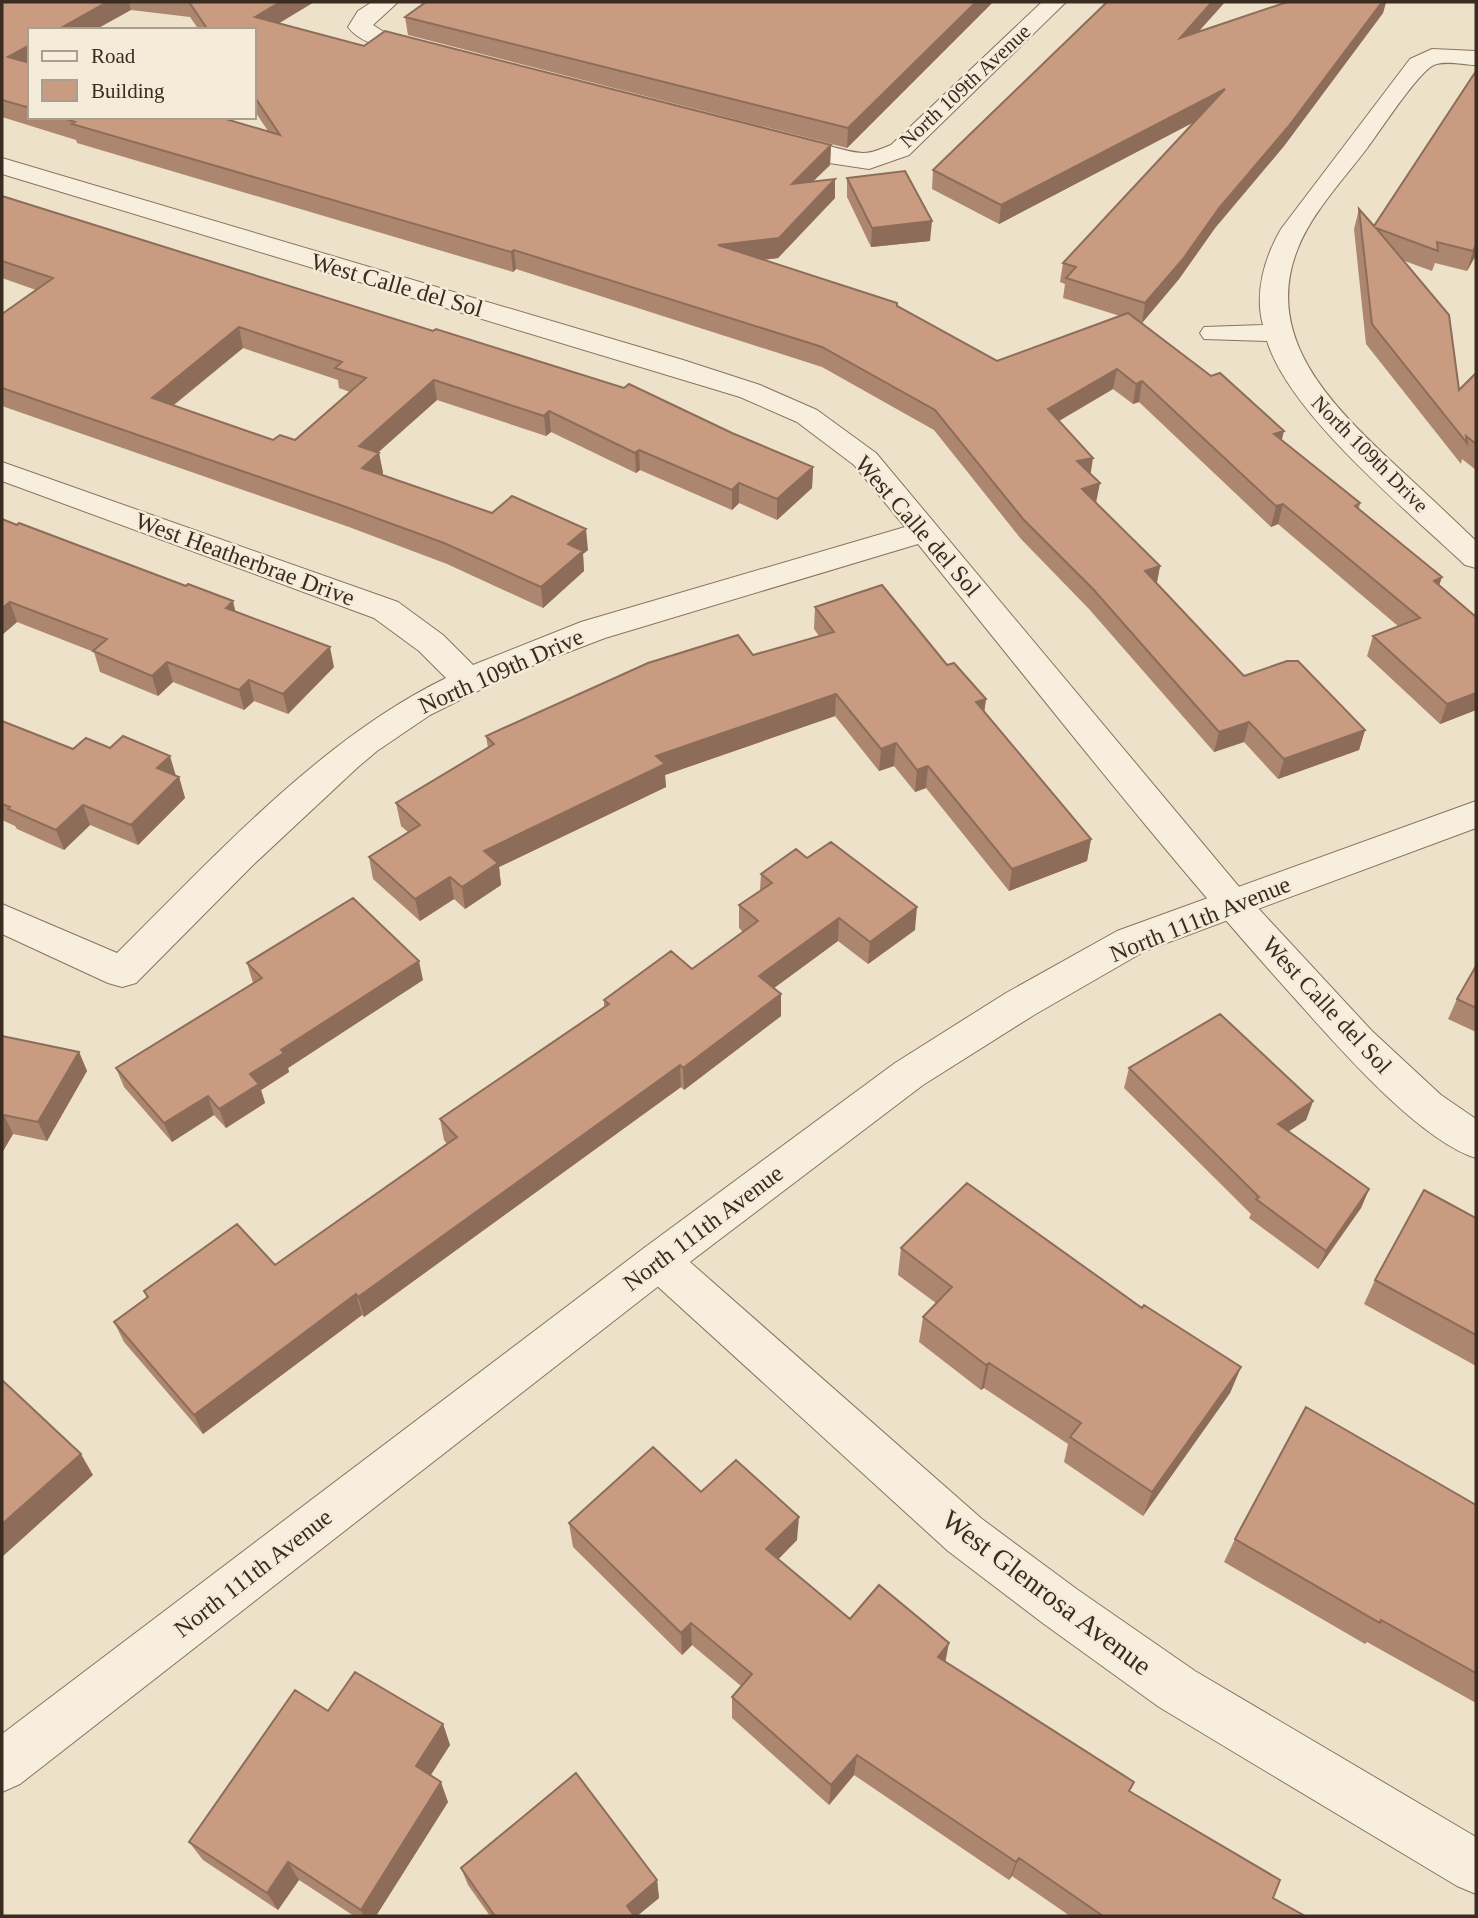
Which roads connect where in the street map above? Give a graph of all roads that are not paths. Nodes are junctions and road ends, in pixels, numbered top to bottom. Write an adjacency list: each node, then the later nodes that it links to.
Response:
1 (387, 2): 3 (street)
2 (1043, 5): 5 (street, North 109th Avenue)
3 (456, 58)
4 (1476, 58): 8 (street, North 109th Drive)
5 (763, 138)
6 (2, 166): 10 (street, West Calle del Sol)
7 (1214, 333): 8 (street)
8 (1278, 333): 11 (street, North 109th Drive)
9 (2, 471): 12 (street, West Heatherbrae Drive)
10 (924, 532): 12 (street, North 109th Drive); 14 (street, West Calle del Sol)
11 (1476, 558)
12 (468, 681): 15 (street, North 109th Drive)
13 (1476, 814): 14 (street, North 111th Avenue)
14 (1232, 904): 16 (street, West Calle del Sol); 17 (street, North 111th Avenue)
15 (2, 918)
16 (1476, 1141)
17 (659, 1261): 18 (street, North 111th Avenue); 19 (street, West Glenrosa Avenue)
18 (2, 1766)
19 (1476, 1867)

